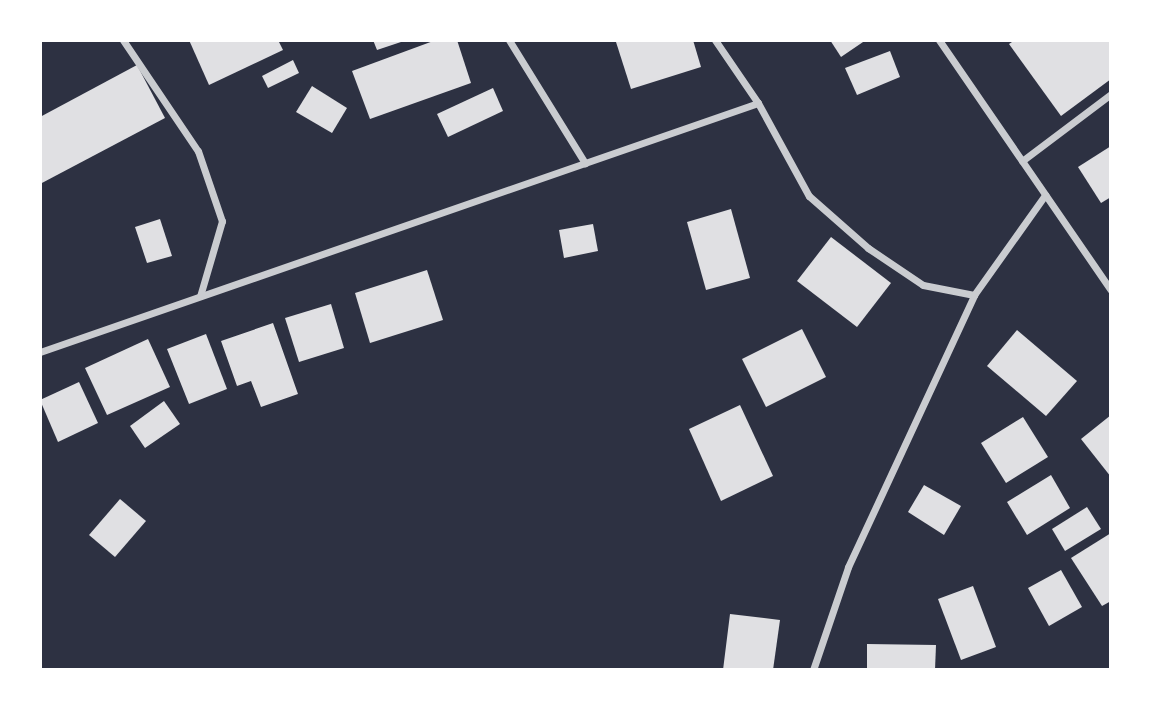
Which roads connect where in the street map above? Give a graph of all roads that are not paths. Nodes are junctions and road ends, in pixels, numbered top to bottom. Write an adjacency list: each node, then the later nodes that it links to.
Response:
1 (123, 40): 12 (street)
2 (509, 40): 8 (street)
3 (715, 40): 6 (street)
4 (939, 40): 7 (street)
5 (1111, 94): 7 (street)
6 (758, 103): 8 (street); 11 (street)
7 (1022, 161): 9 (street)
8 (585, 163): 12 (street)
9 (1045, 195): 10 (street); 11 (street)
10 (1111, 290)
11 (974, 295): 14 (street)
12 (200, 296): 13 (street)
13 (40, 352)
14 (813, 670)

